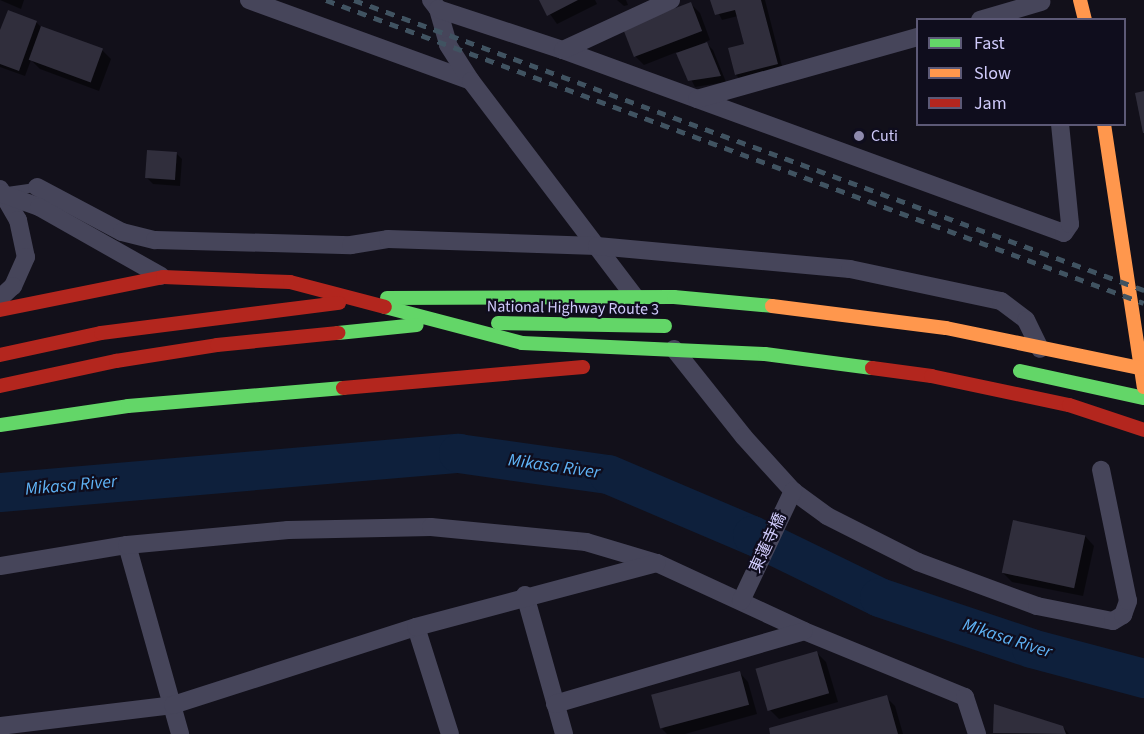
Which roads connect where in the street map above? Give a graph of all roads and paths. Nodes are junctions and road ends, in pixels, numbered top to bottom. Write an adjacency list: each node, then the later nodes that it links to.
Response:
1 (249, 0): 10 (street)
2 (671, 0): 9 (street)
3 (1080, 0): 7 (main road)
4 (435, 5): 9 (street); 10 (street)
5 (1041, 7): 6 (street)
6 (989, 18)
7 (1084, 18)
8 (916, 38): 11 (street)
9 (563, 50): 11 (street)
10 (471, 81): 16 (street)
11 (697, 99): 12 (street)
12 (1060, 126)
13 (1104, 126): 30 (main road)
14 (37, 187): 15 (lane); 16 (street)
15 (1, 191): 17 (street); 18 (street)
16 (597, 246): 21 (street); 33 (street)
17 (162, 277): 19 (main road); 21 (main road)
18 (0, 298)
19 (0, 310)
20 (676, 327): 29 (main road, National Highway Route 3)
21 (674, 348): 25 (street); 33 (main road)
22 (0, 355): 28 (main road, National Highway Route 3)
23 (593, 367): 35 (main road)
24 (664, 367): 25 (main road)
25 (688, 367): 26 (main road); 38 (street)
26 (711, 369)
27 (1010, 369): 31 (main road)
28 (1144, 369)
29 (0, 386)
30 (1144, 391)
31 (1144, 398)
32 (975, 401): 34 (main road)
33 (1069, 405): 36 (main road)
34 (997, 406)
35 (0, 425)
36 (1144, 430)
37 (1101, 470): 38 (street)
38 (790, 497): 43 (street, 東蓮寺橋)
39 (127, 545): 40 (street); 41 (street); 47 (street)
40 (657, 563): 42 (street); 43 (street)
41 (0, 566)
42 (525, 595): 44 (street); 46 (street)
43 (741, 601): 45 (street)
44 (416, 627): 47 (street); 50 (street)
45 (804, 631): 46 (street); 52 (street)
46 (555, 704): 51 (street)
47 (172, 705): 48 (street); 49 (street)
48 (0, 726)
49 (180, 734)
50 (450, 734)
51 (564, 734)
52 (977, 734)

